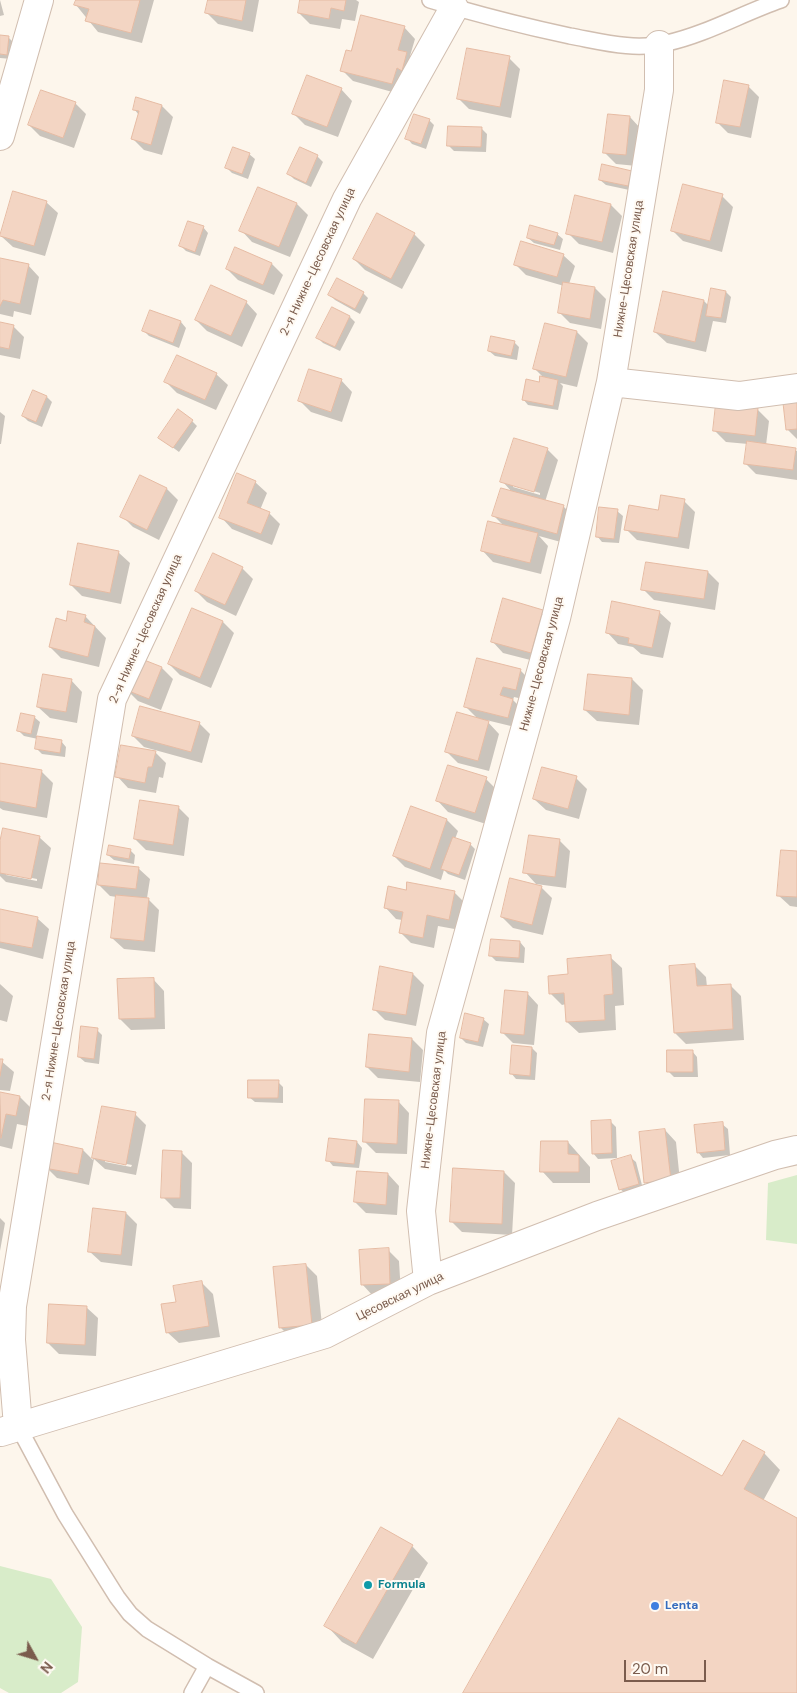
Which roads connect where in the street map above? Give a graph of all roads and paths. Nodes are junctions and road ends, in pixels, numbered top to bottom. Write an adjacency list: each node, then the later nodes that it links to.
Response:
1 (39, 0): 5 (street)
2 (781, 0): 4 (lane)
3 (442, 4): 4 (lane); 10 (street, 2-я Нижне-Цесовская улица)
4 (659, 45): 6 (street, Нижне-Цесовская улица)
5 (0, 136)
6 (611, 382): 7 (street); 9 (street, Нижне-Цесовская улица)
7 (797, 388)
8 (797, 1150): 9 (street, Цесовская улица)
9 (428, 1281): 10 (street, Цесовская улица)
10 (9, 1429): 11 (lane)
11 (207, 1666): 12 (lane); 13 (lane)
12 (192, 1693)
13 (256, 1693)

